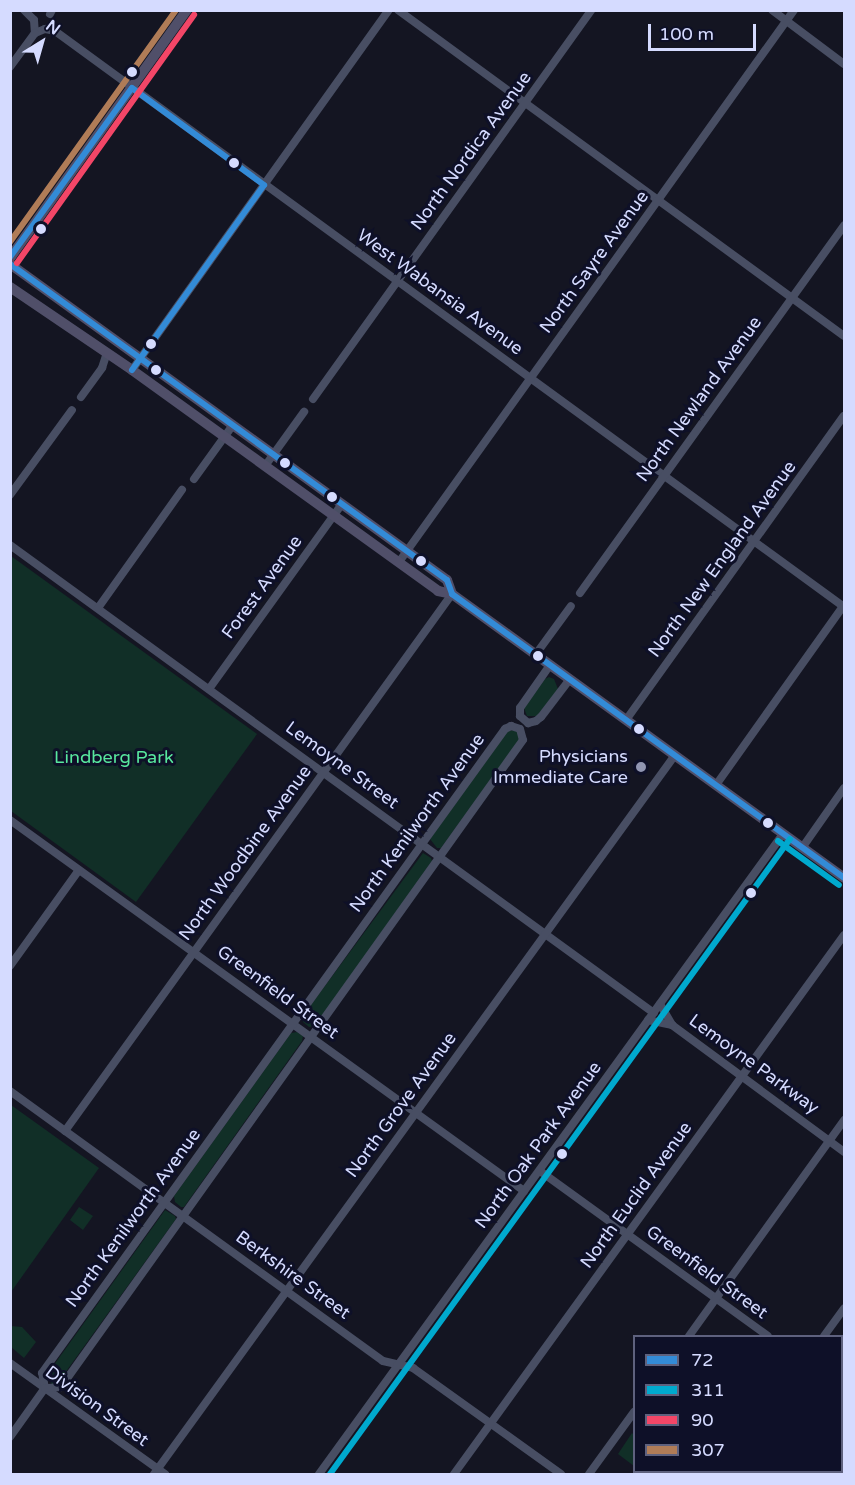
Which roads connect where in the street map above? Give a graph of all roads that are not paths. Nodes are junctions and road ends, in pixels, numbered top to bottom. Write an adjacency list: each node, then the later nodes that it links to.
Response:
1 (24, 10): 9 (street)
2 (188, 10): 12 (main road)
3 (389, 10): 14 (street)
4 (398, 10): 13 (street)
5 (592, 10): 13 (street, North Nordica Avenue)
6 (772, 10): 8 (street)
7 (794, 10): 8 (street, North Sayre Avenue)
8 (787, 21): 10 (street); 15 (street, North Sayre Avenue)
9 (35, 33): 11 (street); 12 (street, West Wabansia Avenue)
10 (844, 64)
11 (10, 67)
12 (132, 88): 14 (street, West Wabansia Avenue); 17 (main road)
13 (526, 104): 15 (street); 19 (street, North Nordica Avenue)
14 (264, 185): 19 (street, West Wabansia Avenue); 24 (street)
15 (658, 200): 21 (street); 26 (street, North Sayre Avenue)
16 (844, 225): 21 (street, North Newland Avenue)
17 (10, 258)
18 (10, 264): 24 (main road)
19 (398, 282): 26 (street, West Wabansia Avenue); 28 (street, North Nordica Avenue)
20 (10, 287): 23 (main road)
21 (792, 298): 22 (street); 36 (street, North Newland Avenue)
22 (844, 336)
23 (111, 356): 25 (main road); 27 (street)
24 (141, 358): 25 (street); 32 (main road)
25 (132, 370): 33 (main road)
26 (531, 378): 36 (street, West Wabansia Avenue); 44 (street, North Sayre Avenue)
27 (81, 397)
28 (313, 399)
29 (72, 410): 39 (street)
30 (304, 412): 34 (street)
31 (844, 416): 42 (street, North New England Avenue)
32 (232, 425): 33 (street); 34 (main road)
33 (224, 436): 35 (main road); 37 (street)
34 (273, 454): 35 (street); 40 (main road)
35 (265, 466): 41 (main road)
36 (664, 476): 42 (street, West Wabansia Avenue); 46 (street, North Newland Avenue)
37 (194, 479)
38 (182, 490): 50 (street)
39 (10, 495)
40 (342, 504): 41 (street, Forest Avenue); 44 (main road)
41 (334, 515): 45 (main road); 54 (street, Forest Avenue)
42 (754, 542): 49 (street, West Wabansia Avenue); 55 (street, North New England Avenue)
43 (10, 545): 50 (street, Lemoyne Street)
44 (407, 551): 45 (street, North Sayre Avenue); 47 (main road)
45 (399, 562): 47 (main road)
46 (580, 593)
47 (452, 594): 51 (main road); 57 (street, North Woodbine Avenue)
48 (571, 606): 51 (street)
49 (844, 606): 58 (street)
50 (98, 608): 54 (street, Lemoyne Street)
51 (536, 654): 52 (main road)
52 (550, 665): 53 (main road); 53 (street)
53 (570, 679): 55 (main road)
54 (209, 689): 57 (street, Lemoyne Street)
55 (626, 720): 56 (main road)
56 (675, 755): 58 (main road); 67 (street, North Grove Avenue)
57 (323, 772): 62 (street, Lemoyne Street); 69 (street, North Woodbine Avenue)
58 (716, 785): 61 (main road)
59 (844, 788): 63 (street)
60 (10, 820): 65 (street, Greenfield Street)
61 (783, 834): 63 (main road); 71 (street, North Oak Park Avenue)
62 (422, 844): 64 (street, Lemoyne Street); 64 (street, North Kenilworth Avenue); 73 (street, North Kenilworth Avenue)
63 (802, 848): 66 (main road)
64 (440, 857): 67 (street, Lemoyne Street); 75 (street, North Kenilworth Avenue)
65 (79, 870): 69 (street, Greenfield Street); 70 (street)
66 (844, 878)
67 (545, 934): 72 (street, Lemoyne Street); 78 (street, North Grove Avenue)
68 (844, 935): 76 (street, North Euclid Avenue)
69 (194, 952): 73 (street, Greenfield Street); 80 (street, North Woodbine Avenue)
70 (10, 966)
71 (660, 1004): 72 (street, North Oak Park Avenue); 74 (street, Lemoyne Parkway)
72 (651, 1016): 74 (street, Lemoyne Parkway); 83 (street, North Oak Park Avenue)
73 (293, 1024): 75 (street, Greenfield Street); 85 (street, North Kenilworth Avenue)
74 (672, 1025): 76 (street, Lemoyne Parkway)
75 (312, 1037): 78 (street, Greenfield Street); 86 (street, North Kenilworth Avenue)
76 (742, 1076): 81 (street, Lemoyne Parkway); 87 (street, North Euclid Avenue)
77 (10, 1091): 80 (street, Berkshire Street)
78 (416, 1112): 84 (street, Greenfield Street); 88 (street, North Grove Avenue)
79 (844, 1120): 81 (street)
80 (65, 1131): 85 (street, Berkshire Street)
81 (830, 1141): 82 (street, Lemoyne Parkway); 89 (street)
82 (844, 1152)
83 (540, 1171): 84 (street, North Oak Park Avenue); 87 (street, Greenfield Street)
84 (525, 1191): 95 (street, North Oak Park Avenue)
85 (165, 1203): 86 (street, Berkshire Street); 96 (street, North Kenilworth Avenue)
86 (184, 1217): 88 (street, Berkshire Street); 96 (street, North Kenilworth Avenue)
87 (628, 1235): 89 (street, Greenfield Street); 98 (street, North Euclid Avenue)
88 (286, 1291): 95 (street, Berkshire Street); 100 (street, North Grove Avenue)
89 (716, 1299): 91 (street); 92 (street, Greenfield Street)
90 (844, 1308): 93 (street)
91 (690, 1335)
92 (767, 1335)
93 (825, 1335)
94 (10, 1364): 96 (street, Division Street)
95 (399, 1365): 98 (street, Berkshire Street); 101 (street, North Oak Park Avenue)
96 (45, 1388): 99 (street, North Kenilworth Avenue); 100 (street, Division Street)
97 (633, 1413): 104 (street)
98 (491, 1424): 102 (street, North Euclid Avenue); 103 (street, Berkshire Street)
99 (10, 1437)
100 (159, 1473)
101 (319, 1474)
102 (454, 1474)
103 (561, 1474)
104 (589, 1474)

